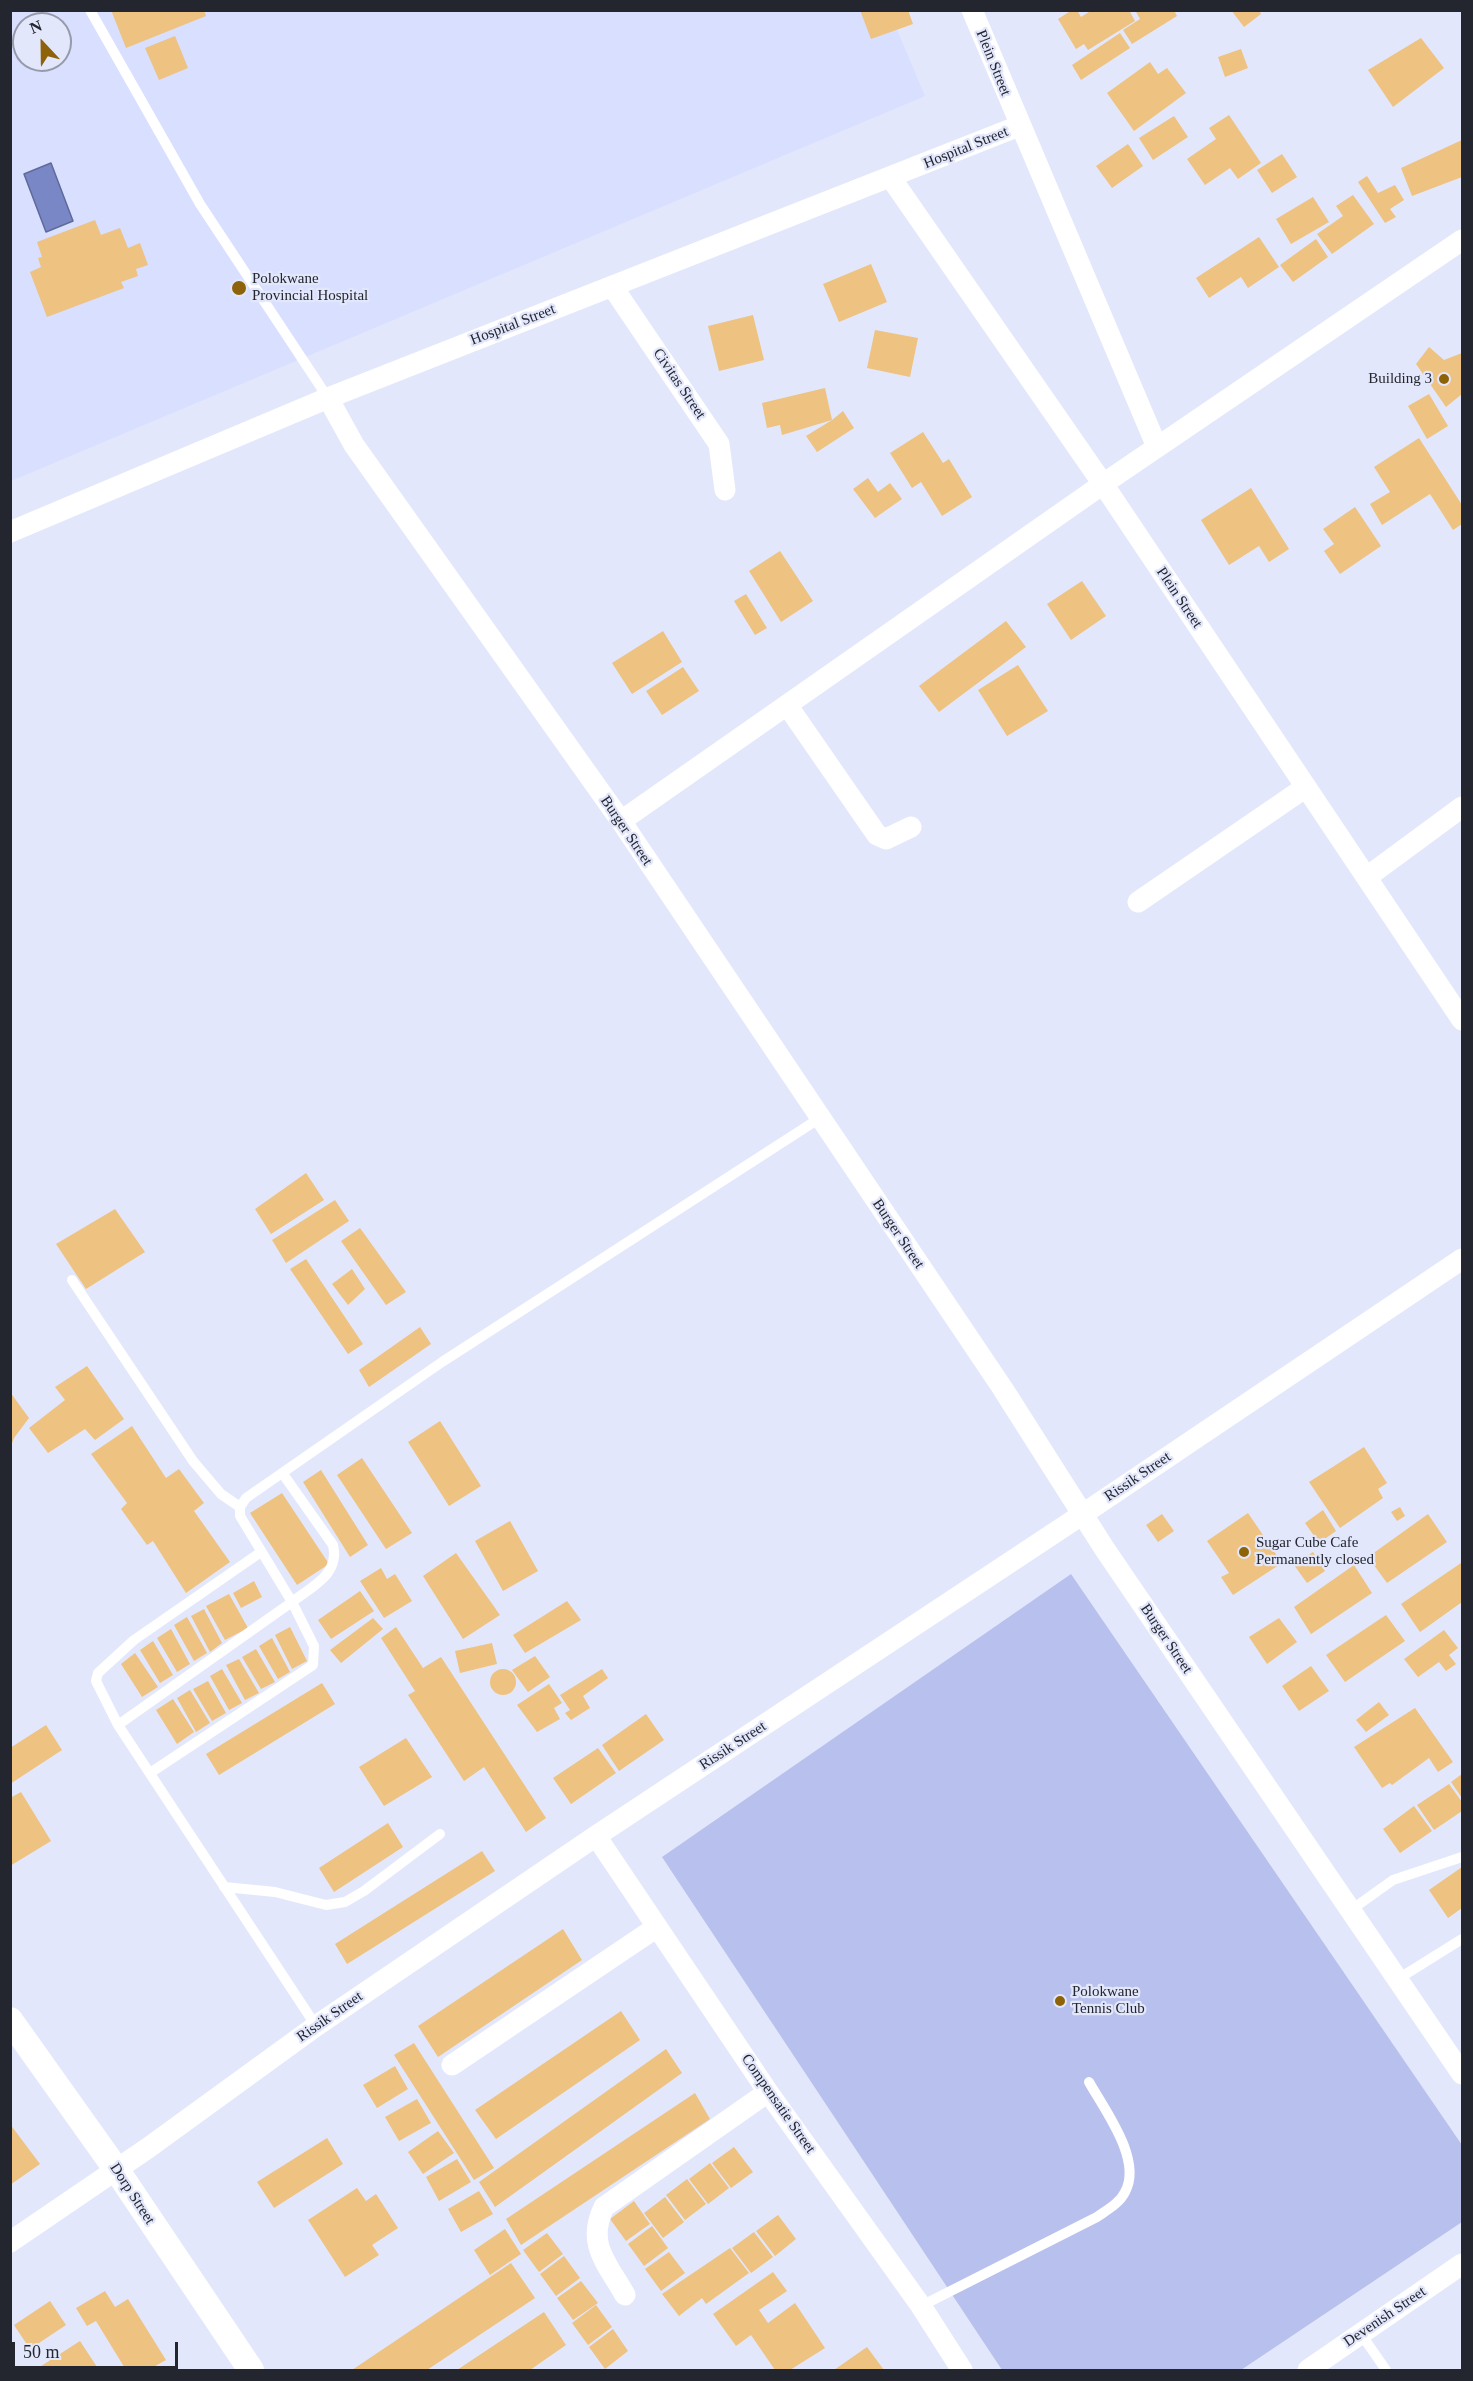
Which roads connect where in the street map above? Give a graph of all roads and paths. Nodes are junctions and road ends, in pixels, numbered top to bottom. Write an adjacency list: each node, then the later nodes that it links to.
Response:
1 (90, 10): 7 (lane)
2 (972, 10): 3 (street, Plein Street)
3 (1019, 126): 4 (street, Hospital Street); 8 (street, Plein Street)
4 (891, 178): 6 (street, Hospital Street); 9 (street, Plein Street)
5 (1462, 240): 8 (street)
6 (612, 286): 7 (street, Hospital Street); 10 (street, Civitas Street)
7 (328, 398): 11 (street, Hospital Street); 15 (street, Burger Street)
8 (1157, 447): 9 (street)
9 (1103, 484): 12 (street); 13 (street, Plein Street)
10 (726, 490)
11 (10, 532)
12 (787, 705): 15 (street); 16 (street)
13 (1306, 787): 17 (street, Plein Street); 18 (street)
14 (1462, 807): 17 (street)
15 (621, 821): 20 (street, Burger Street)
16 (911, 827)
17 (1367, 878): 19 (street, Plein Street)
18 (1138, 902)
19 (1462, 1020)
20 (820, 1118): 23 (lane); 25 (street, Burger Street)
21 (1462, 1259): 25 (street, Rissik Street)
22 (72, 1280): 24 (lane)
23 (283, 1474): 24 (lane); 27 (lane)
24 (240, 1507): 26 (lane)
25 (1083, 1514): 31 (street, Rissik Street); 34 (street, Burger Street)
26 (261, 1552): 27 (lane); 28 (lane)
27 (292, 1602): 28 (lane); 29 (lane)
28 (118, 1725): 29 (lane)
29 (150, 1773): 33 (lane)
30 (440, 1834): 33 (lane)
31 (596, 1836): 35 (street, Compensatie Street); 39 (street, Rissik Street)
32 (1462, 1857): 34 (lane)
33 (224, 1887): 39 (lane)
34 (1350, 1910): 37 (street, Burger Street)
35 (657, 1927): 40 (street); 43 (street, Compensatie Street)
36 (1462, 1939): 37 (lane)
37 (1398, 1979): 41 (street, Burger Street)
38 (10, 2020): 44 (street, Dorp Street)
39 (315, 2026): 44 (street, Rissik Street)
40 (452, 2065)
41 (1462, 2074)
42 (1089, 2082): 48 (lane)
43 (768, 2092): 47 (street); 48 (street, Compensatie Street)
44 (116, 2169): 45 (street, Rissik Street); 50 (street, Dorp Street)
45 (10, 2242)
46 (1462, 2264): 49 (street, Devenish Street)
47 (625, 2295)
48 (921, 2306): 51 (street, Compensatie Street)
49 (1361, 2334): 52 (street, Devenish Street); 53 (lane)
50 (251, 2370)
51 (962, 2370)
52 (1308, 2370)
53 (1386, 2370)

